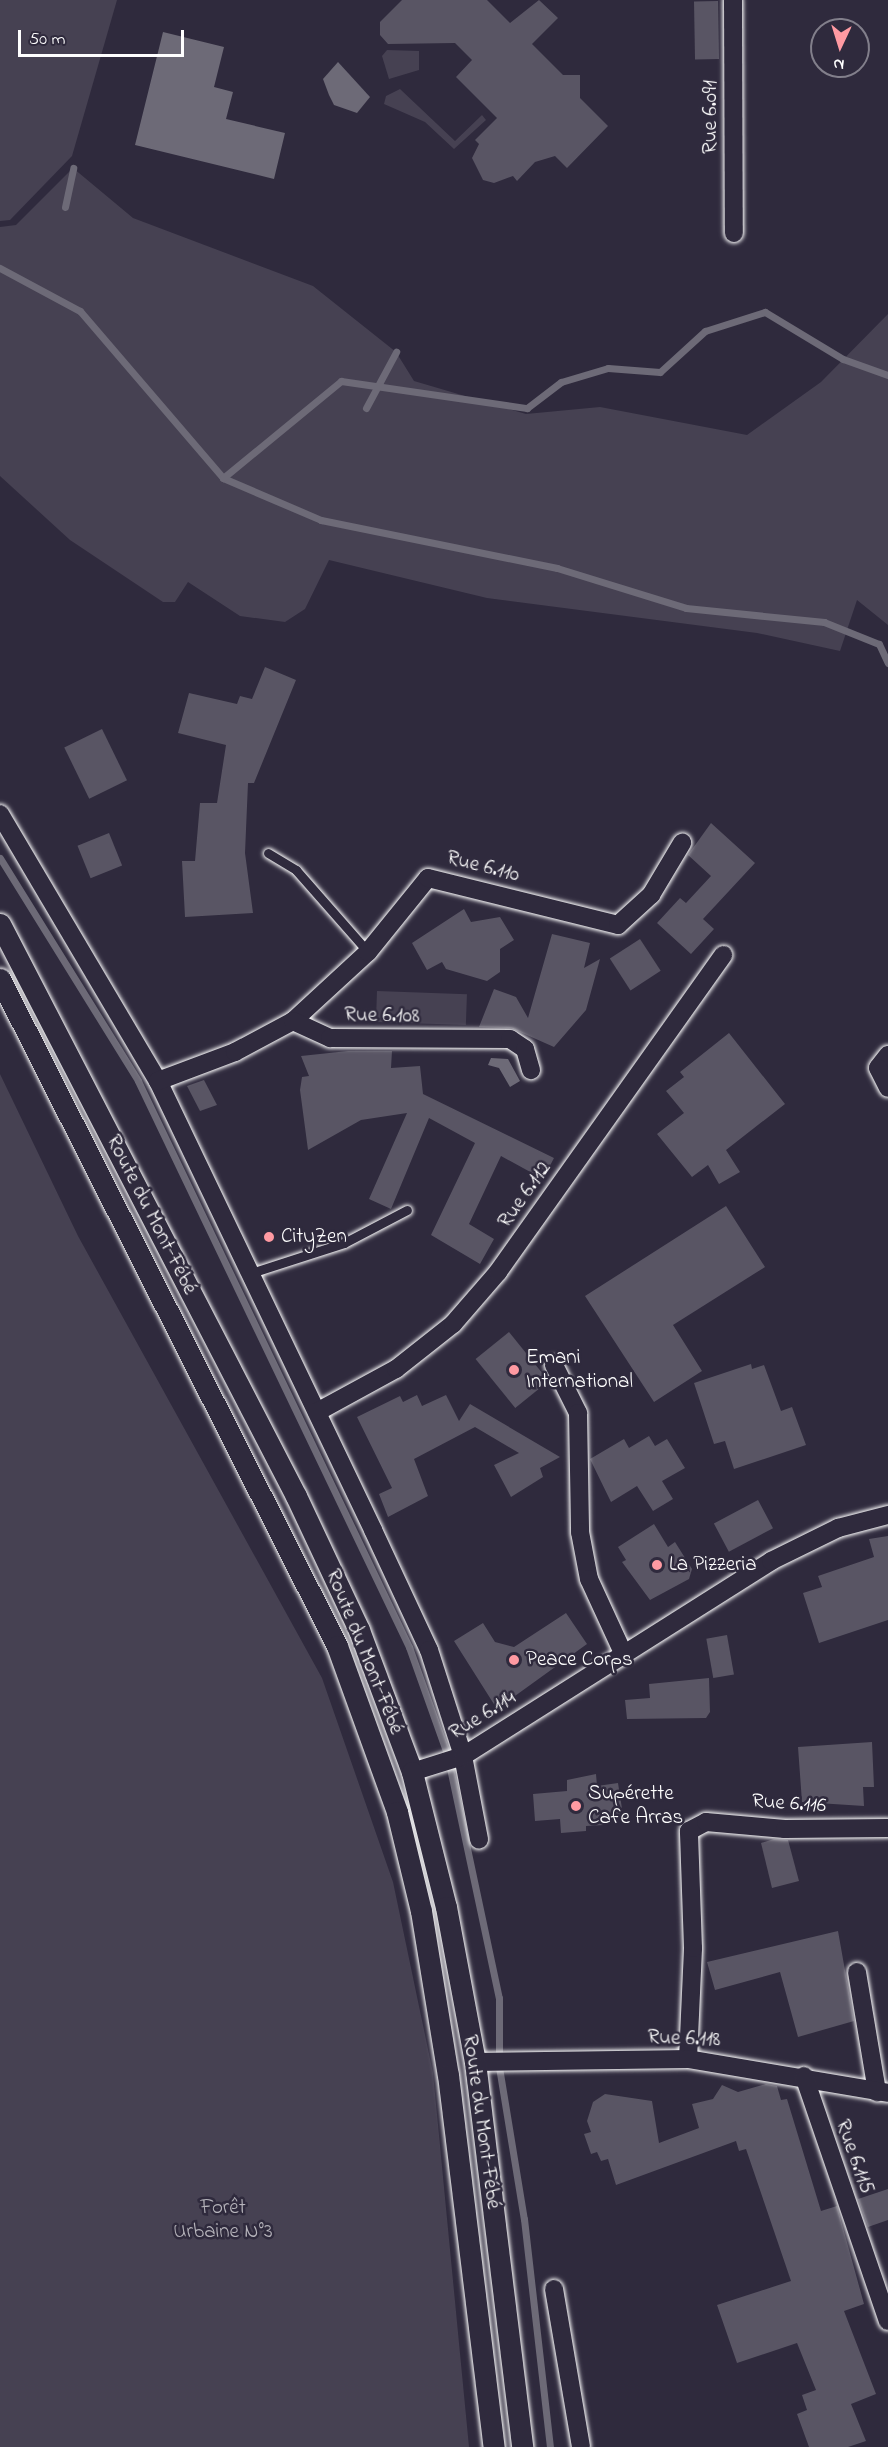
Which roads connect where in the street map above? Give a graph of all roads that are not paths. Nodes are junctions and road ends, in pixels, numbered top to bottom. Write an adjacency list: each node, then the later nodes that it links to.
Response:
1 (734, 0): 2 (street, Rue 6.091)
2 (734, 233)
3 (0, 814): 13 (street)
4 (682, 843): 7 (street, Rue 6.110)
5 (268, 853): 7 (lane)
6 (0, 924): 22 (street, Route du Mont-Fébé)
7 (368, 952): 10 (street, Rue 6.110)
8 (723, 956): 18 (street, Rue 6.112)
9 (0, 978): 32 (street, Route du Mont-Fébé)
10 (293, 1021): 12 (street, Rue 6.108); 13 (street)
11 (888, 1055): 14 (street)
12 (531, 1070)
13 (158, 1081): 16 (street)
14 (888, 1088)
15 (407, 1210): 16 (lane)
16 (251, 1273): 18 (street)
17 (554, 1365): 20 (street)
18 (317, 1412): 21 (street)
19 (888, 1515): 20 (street, Rue 6.114)
20 (623, 1653): 21 (street, Rue 6.114)
21 (463, 1756): 22 (street, Rue 6.114); 24 (street)
22 (412, 1772): 27 (street, Route du Mont-Fébé)
23 (888, 1828): 26 (street, Rue 6.116)
24 (479, 1839)
25 (857, 1972): 29 (street)
26 (688, 2059): 27 (street, Rue 6.118); 28 (street, Rue 6.118)
27 (475, 2062): 33 (street, Route du Mont-Fébé)
28 (804, 2076): 29 (street, Rue 6.118); 31 (street, Rue 6.115)
29 (882, 2092)
30 (554, 2289): 34 (street)
31 (888, 2321)
32 (494, 2447)
33 (522, 2447)
34 (581, 2447)

